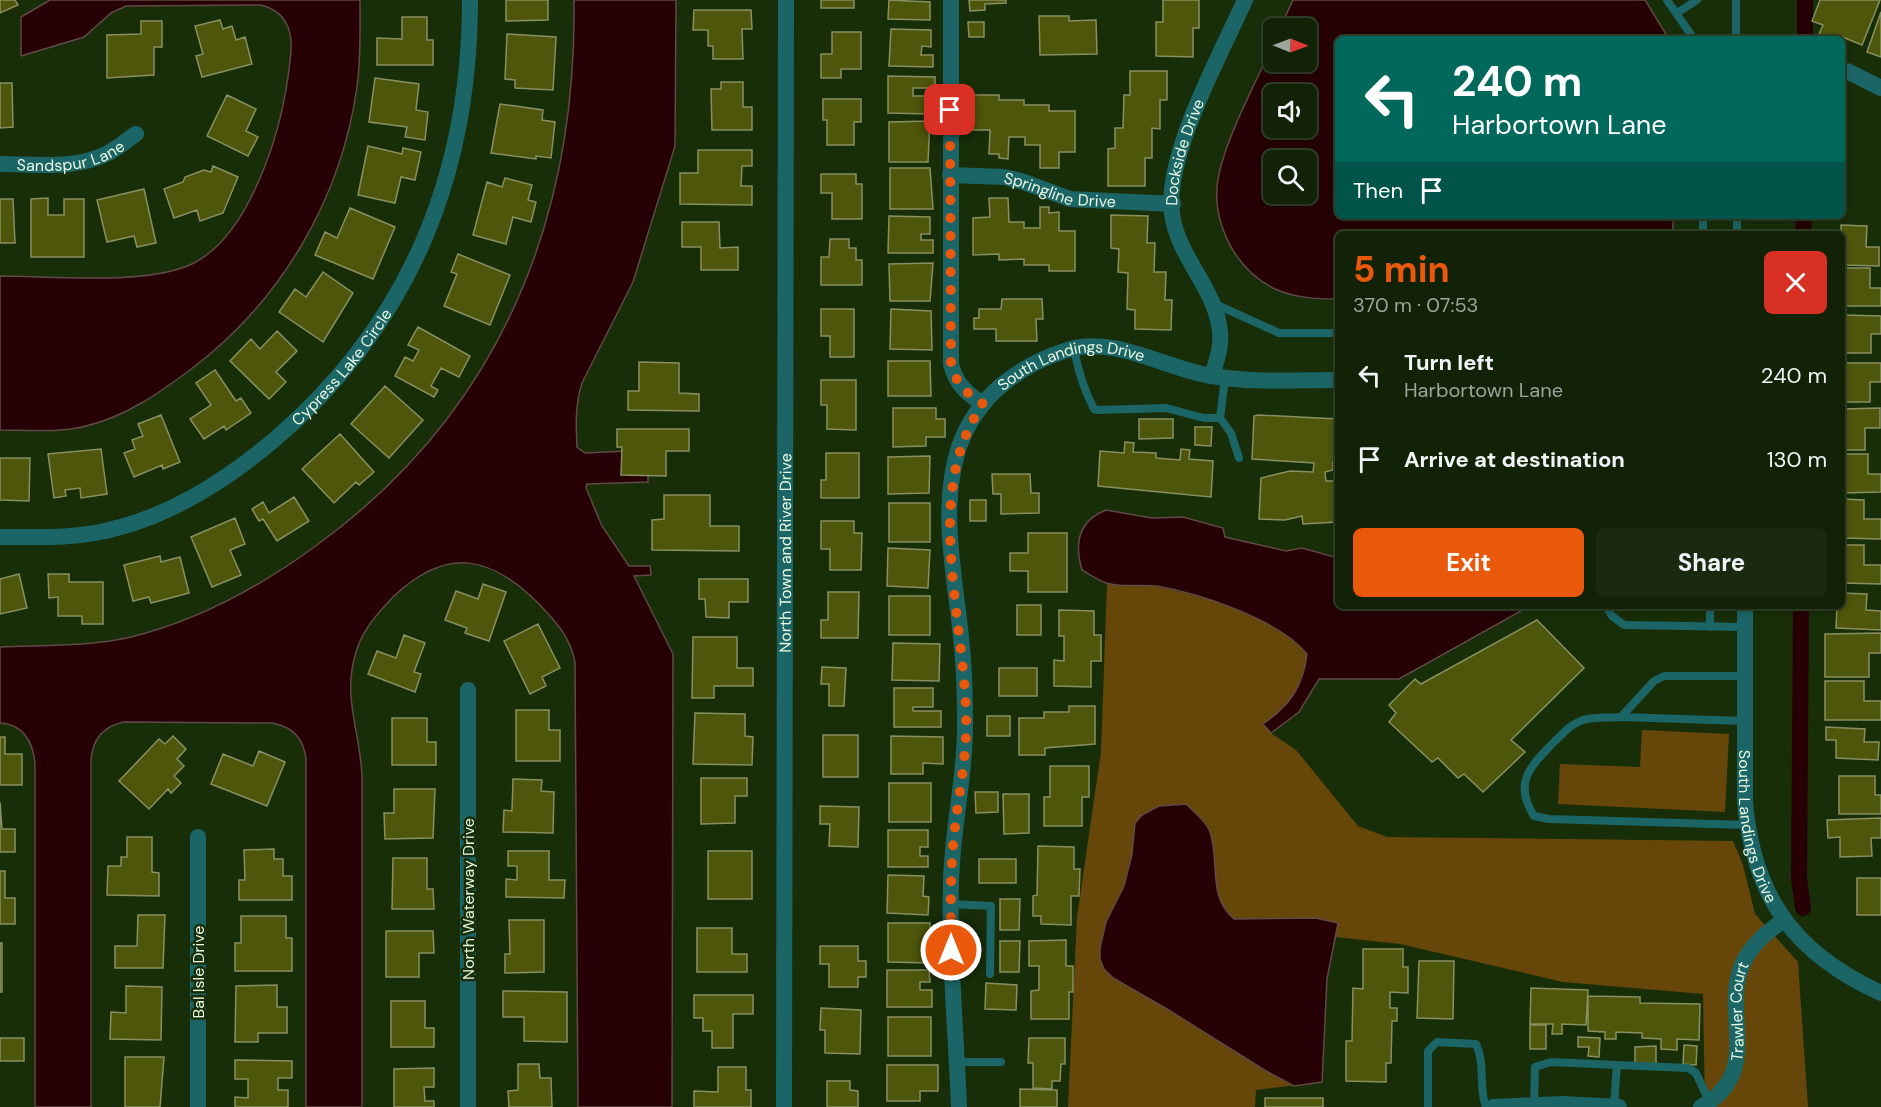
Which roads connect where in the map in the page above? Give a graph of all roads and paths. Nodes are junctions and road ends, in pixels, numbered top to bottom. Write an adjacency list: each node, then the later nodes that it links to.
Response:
1 (470, 0): 25 (street, Cypress Lake Circle)
2 (786, 0): 49 (street, North Town and River Drive)
3 (951, 0): 15 (street)
4 (1245, 0): 16 (street, Dockside Drive)
5 (1667, 0): 8 (lane)
6 (1697, 0): 8 (lane)
7 (1736, 0): 10 (lane)
8 (1677, 13): 9 (lane)
9 (1692, 36)
10 (1736, 36)
11 (1847, 71): 12 (street)
12 (1881, 88)
13 (136, 134): 14 (street, Sandspur Lane)
14 (0, 164)
15 (950, 175): 16 (street, Springline Drive); 22 (street)
16 (1173, 204): 17 (street, Dockside Drive)
17 (1212, 303): 18 (lane); 20 (street, Dockside Drive)
18 (1335, 333)
19 (1074, 349): 20 (street, South Landings Drive); 22 (street, South Landings Drive); 23 (lane)
20 (1219, 377): 21 (street, South Landings Drive); 23 (lane)
21 (1335, 380)
22 (983, 404): 37 (street, South Landings Drive)
23 (1220, 417): 24 (lane)
24 (1239, 458)
25 (0, 537)
26 (1608, 609): 29 (lane)
27 (1710, 609): 29 (lane)
28 (1745, 609): 30 (street, South Landings Drive)
29 (1710, 627): 30 (lane)
30 (1745, 627): 31 (street, South Landings Drive)
31 (1745, 676): 33 (lane); 34 (street, South Landings Drive)
32 (468, 690): 48 (street, North Waterway Drive)
33 (1621, 717): 34 (lane); 35 (lane)
34 (1745, 721): 35 (street, South Landings Drive)
35 (1747, 825): 38 (street, South Landings Drive)
36 (198, 837): 47 (street, Bal Isle Drive)
37 (951, 904): 39 (lane); 41 (street, South Landings Drive)
38 (1784, 920): 40 (street, South Landings Drive); 45 (street, Trawler Court)
39 (990, 974)
40 (1881, 993)
41 (956, 1062): 42 (lane); 50 (street, South Landings Drive)
42 (1001, 1062)
43 (1617, 1065): 44 (lane); 45 (lane); 46 (lane)
44 (1534, 1104): 46 (street); 53 (street)
45 (1705, 1104)
46 (1617, 1106)
47 (198, 1107)
48 (468, 1107)
49 (784, 1107)
50 (959, 1107)
51 (1428, 1107): 52 (lane)
52 (1486, 1107)
53 (1493, 1107)

